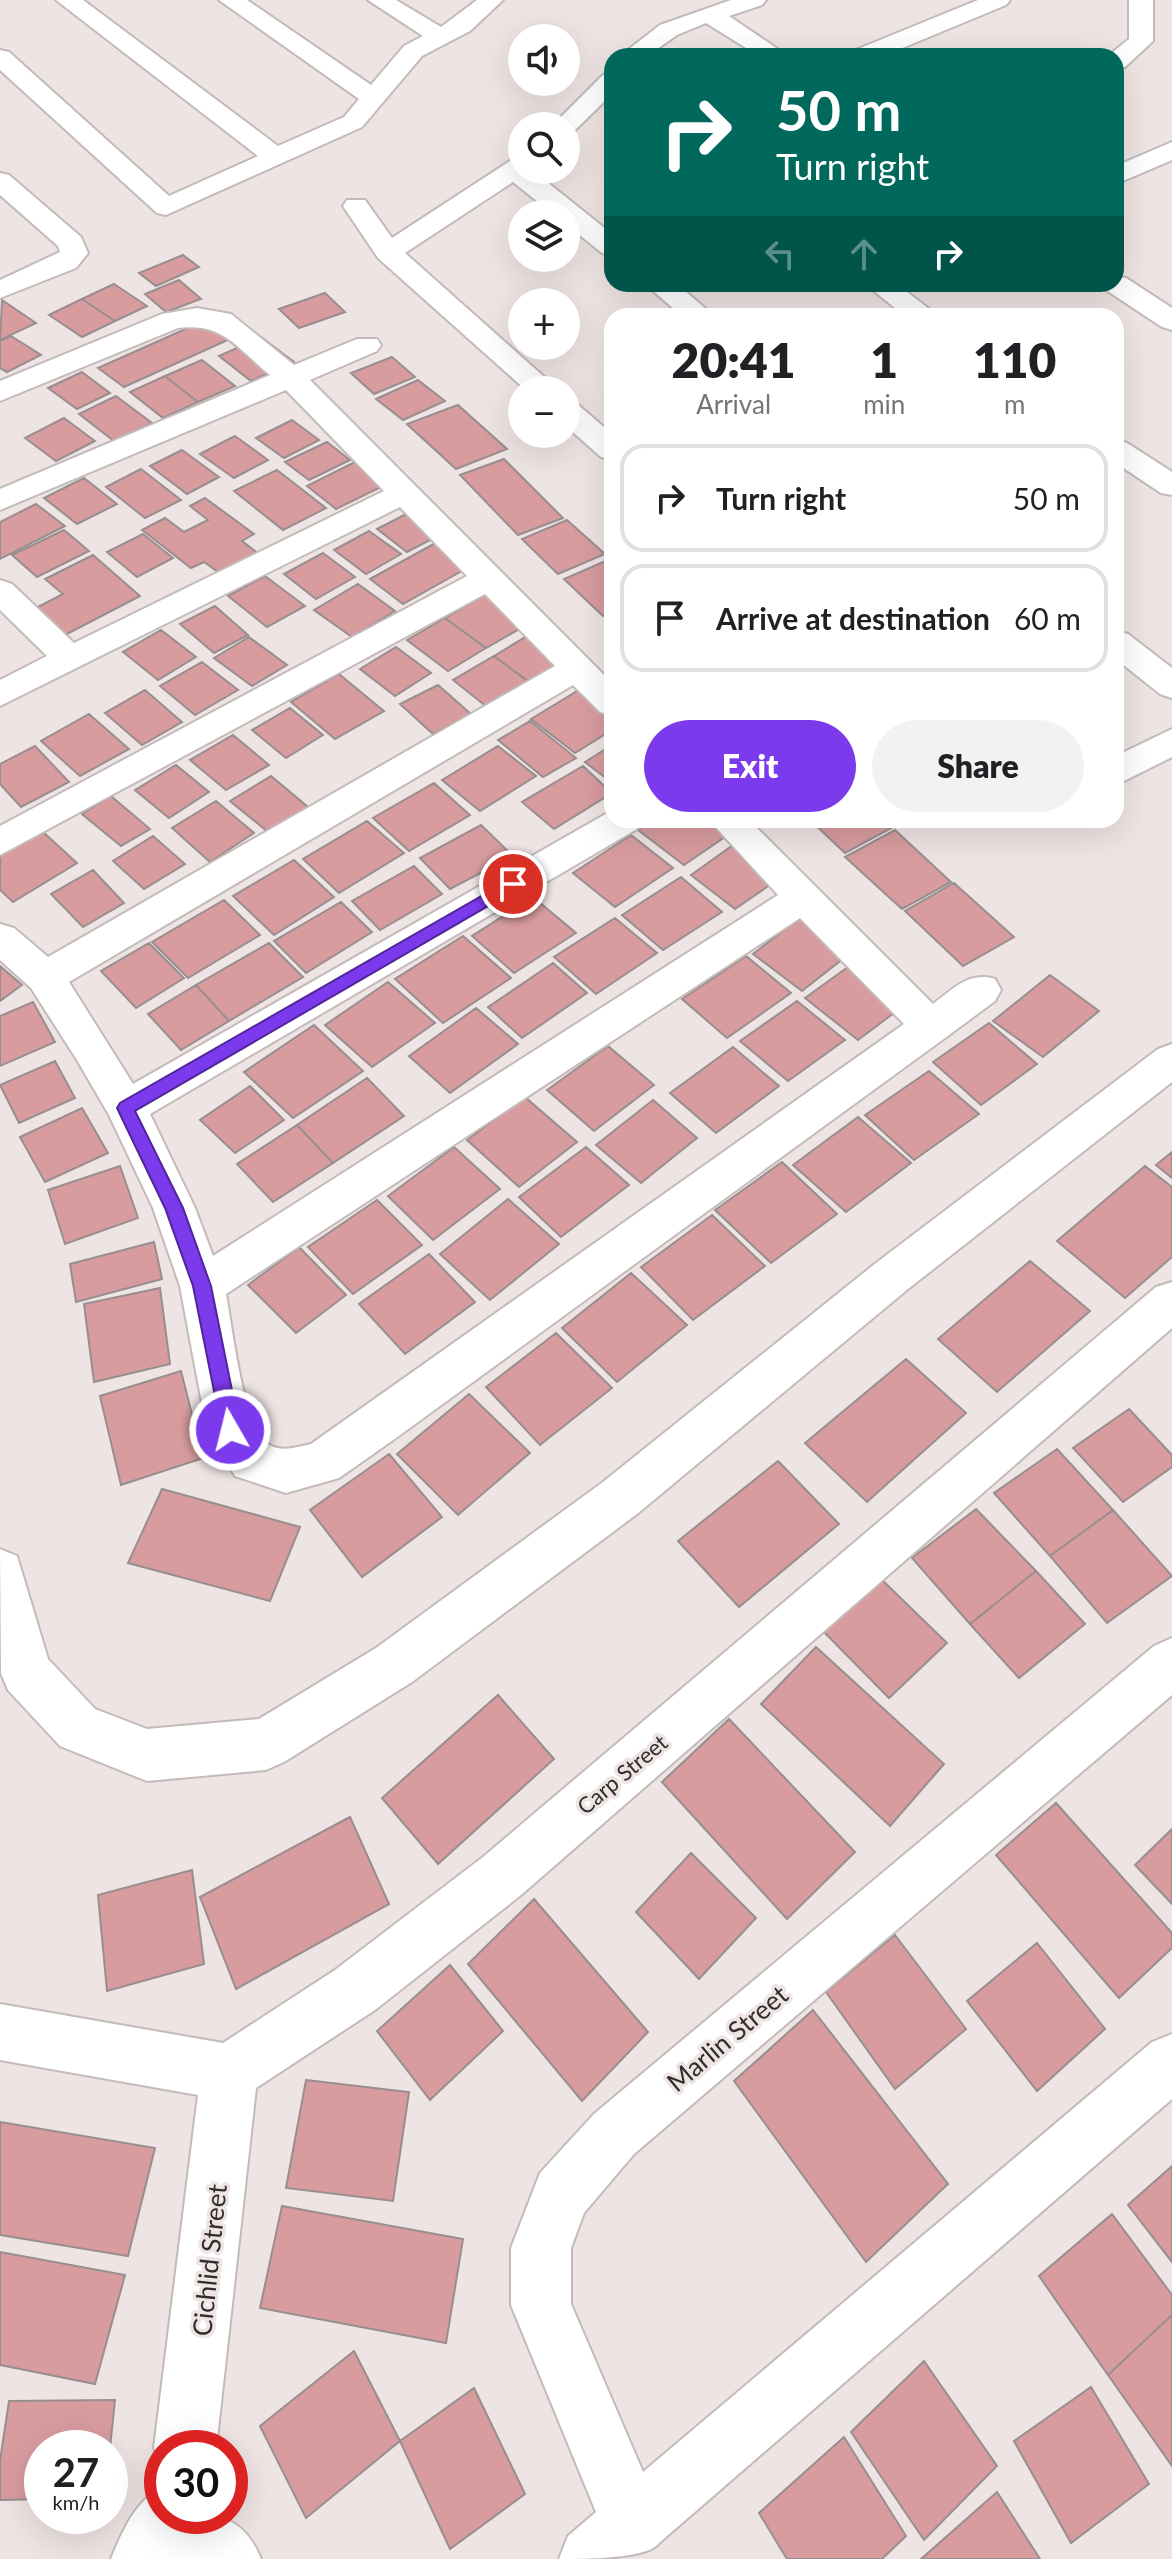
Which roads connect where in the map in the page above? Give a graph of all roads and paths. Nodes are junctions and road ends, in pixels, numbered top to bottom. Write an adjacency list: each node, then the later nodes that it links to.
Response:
1 (68, 0): 19 (street)
2 (231, 0): 16 (street)
3 (380, 0): 9 (street)
4 (491, 0): 9 (street)
5 (754, 0): 8 (street)
6 (998, 0): 12 (street)
7 (1141, 0): 13 (street)
8 (710, 15): 10 (street); 11 (street)
9 (439, 36): 16 (street)
10 (641, 48)
11 (763, 48)
12 (881, 48)
13 (1124, 55)
14 (0, 57): 19 (street)
15 (604, 92): 17 (street)
16 (372, 97): 19 (street)
17 (580, 113)
18 (1172, 150): 20 (street)
19 (275, 156)
20 (1124, 172)
21 (508, 175): 26 (street)
22 (0, 181): 27 (street)
23 (538, 184): 25 (street)
24 (356, 206): 26 (street)
25 (604, 240)
26 (388, 252): 35 (street)
27 (0, 290)
28 (1124, 290): 33 (street)
29 (669, 292): 31 (street)
30 (890, 292): 32 (street)
31 (690, 308)
32 (913, 308)
33 (1157, 314)
34 (367, 345): 36 (street)
35 (528, 376)
36 (290, 377): 37 (street); 42 (street); 43 (street)
37 (0, 392)
38 (580, 422): 39 (street)
39 (604, 443)
40 (1124, 454): 41 (street)
41 (1172, 486)
42 (404, 493): 44 (street); 47 (street)
43 (0, 500)
44 (489, 578): 48 (street); 56 (street)
45 (0, 591): 47 (street)
46 (1124, 648): 49 (street)
47 (70, 659): 50 (street)
48 (577, 668): 51 (street); 59 (street)
49 (1172, 686)
50 (0, 694)
51 (604, 696)
52 (1172, 741): 53 (street)
53 (1124, 768)
54 (610, 828): 63 (street)
55 (735, 828): 57 (street)
56 (0, 842)
57 (803, 897): 61 (street); 64 (street)
58 (0, 938): 59 (street)
59 (45, 977): 63 (street)
60 (981, 990): 61 (street)
61 (931, 1027): 64 (street)
62 (1172, 1060): 66 (street)
63 (126, 1108): 64 (street)
64 (202, 1286)
65 (1172, 1301): 70 (street, Carp Street)
66 (0, 1572)
67 (1172, 1663): 73 (street, Marlin Street)
68 (0, 2032): 70 (street)
69 (1172, 2062): 73 (street)
70 (229, 2072): 71 (street, Cichlid Street)
71 (188, 2430)
72 (169, 2534): 74 (street)
73 (612, 2542)
74 (229, 2559)

